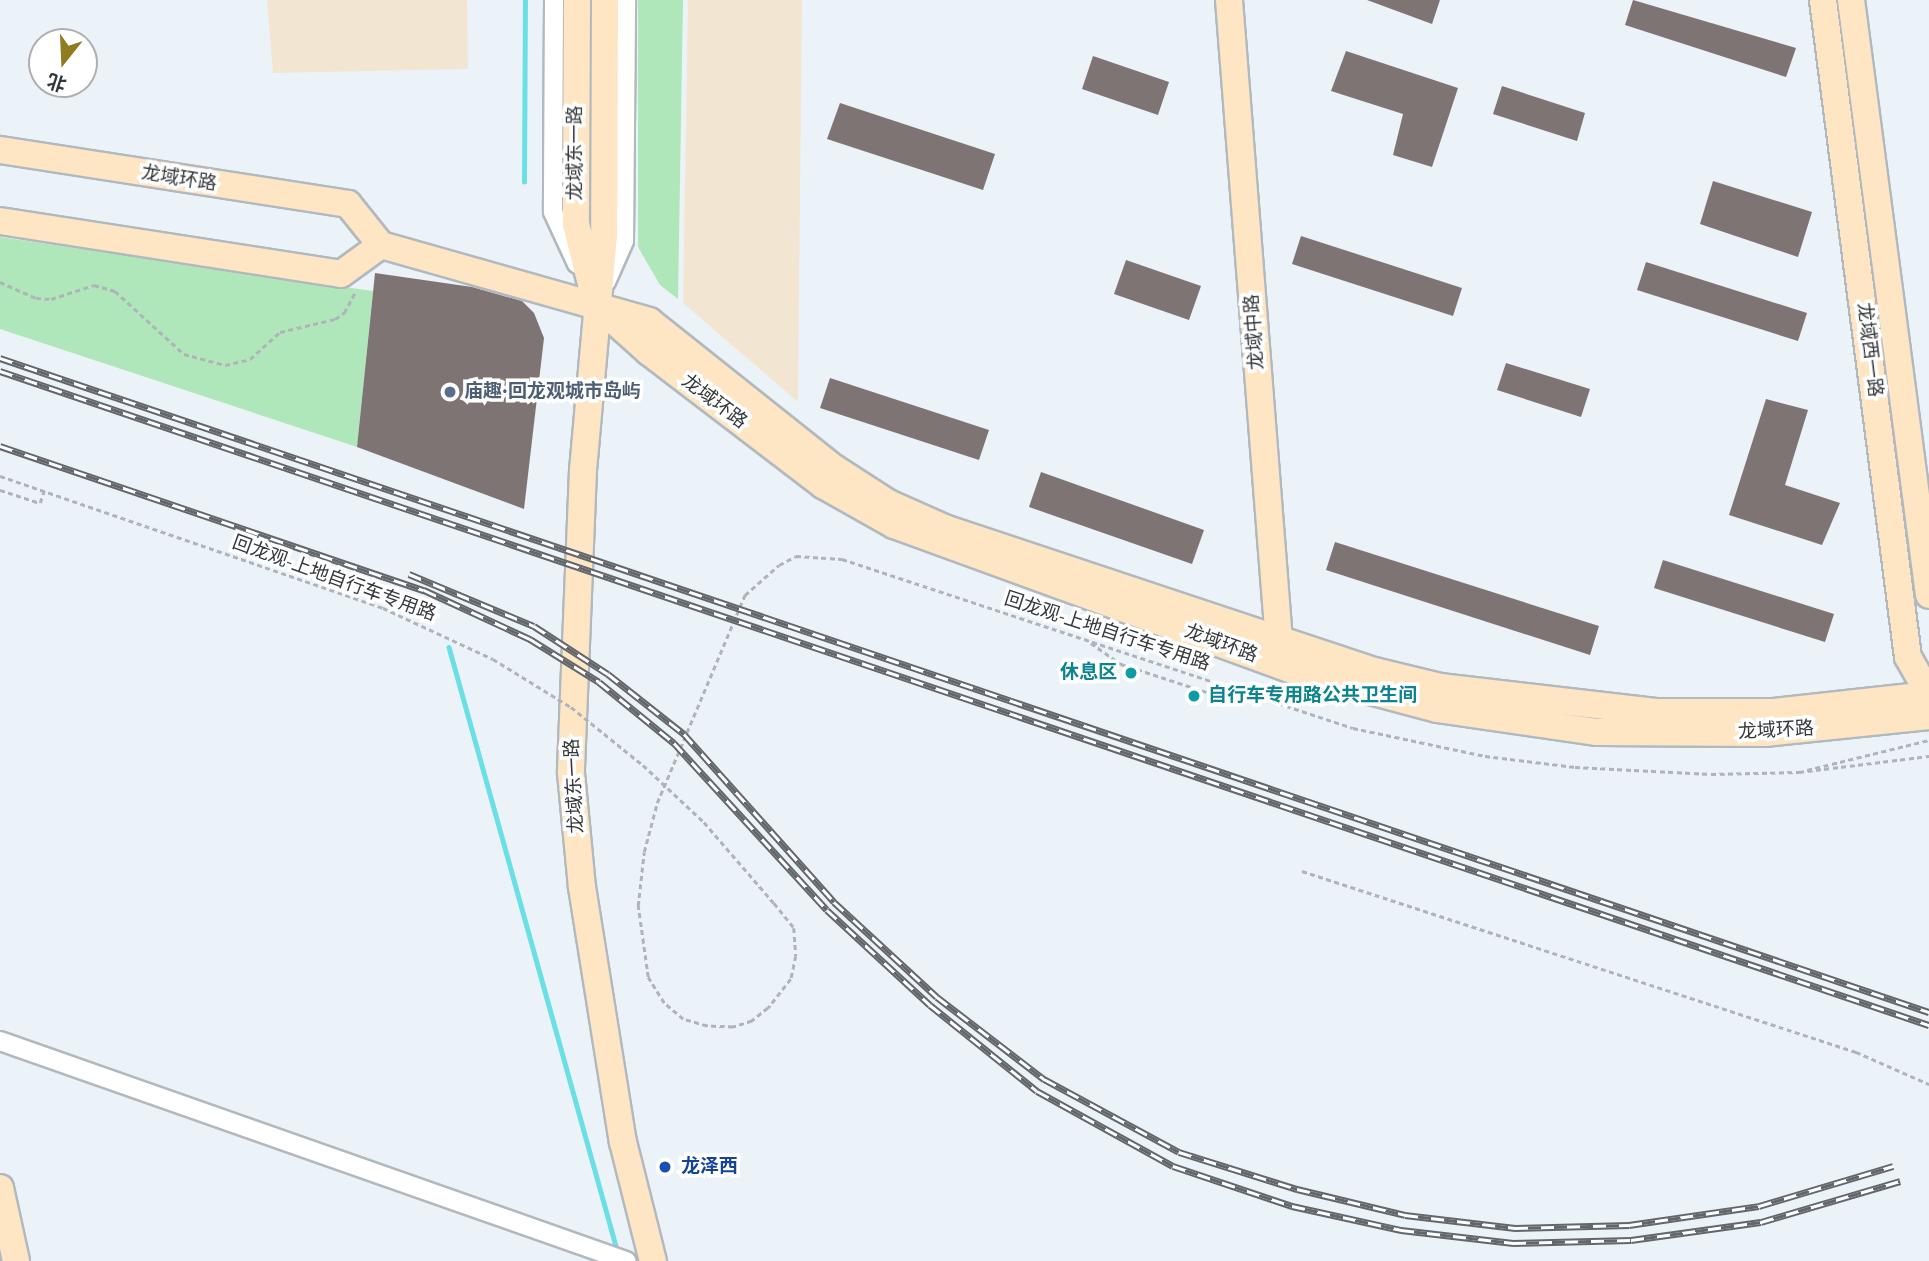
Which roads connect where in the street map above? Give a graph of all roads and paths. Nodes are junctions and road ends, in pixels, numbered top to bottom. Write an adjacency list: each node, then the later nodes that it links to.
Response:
1 (554, 0): 13 (street)
2 (576, 0): 13 (main road, 龙域东一路)
3 (605, 0): 13 (main road, 龙域东一路)
4 (626, 0): 13 (street)
5 (1229, 0): 19 (main road, 龙域中路)
6 (1823, 0): 20 (main road, 龙域西一路)
7 (1851, 0): 17 (main road, 龙域西一路)
8 (0, 150): 10 (main road, 龙域环路)
9 (0, 221): 10 (main road)
10 (381, 245): 13 (main road, 龙域环路)
11 (0, 282): 12 (path)
12 (356, 289)
13 (595, 304): 19 (main road, 龙域环路); 32 (main road, 龙域东一路)
14 (0, 476): 16 (path, 回龙观-上地自行车专用路, bridge)
15 (0, 490): 16 (path)
16 (44, 491): 18 (path, 回龙观-上地自行车专用路, bridge)
17 (1929, 595)
18 (1087, 640): 21 (path, 回龙观-上地自行车专用路); 21 (path)
19 (1275, 652): 20 (main road, 龙域环路); 22 (main road, 龙域环路)
20 (1929, 694)
21 (1261, 697): 25 (path, 回龙观-上地自行车专用路)
22 (1929, 716)
23 (1929, 740): 25 (path)
24 (1929, 756): 25 (path, 回龙观-上地自行车专用路)
25 (1799, 772)
26 (1302, 871): 28 (path)
27 (0, 1041): 30 (street)
28 (1929, 1084)
29 (0, 1188): 31 (main road)
30 (621, 1259)
31 (16, 1261)
32 (653, 1261)

